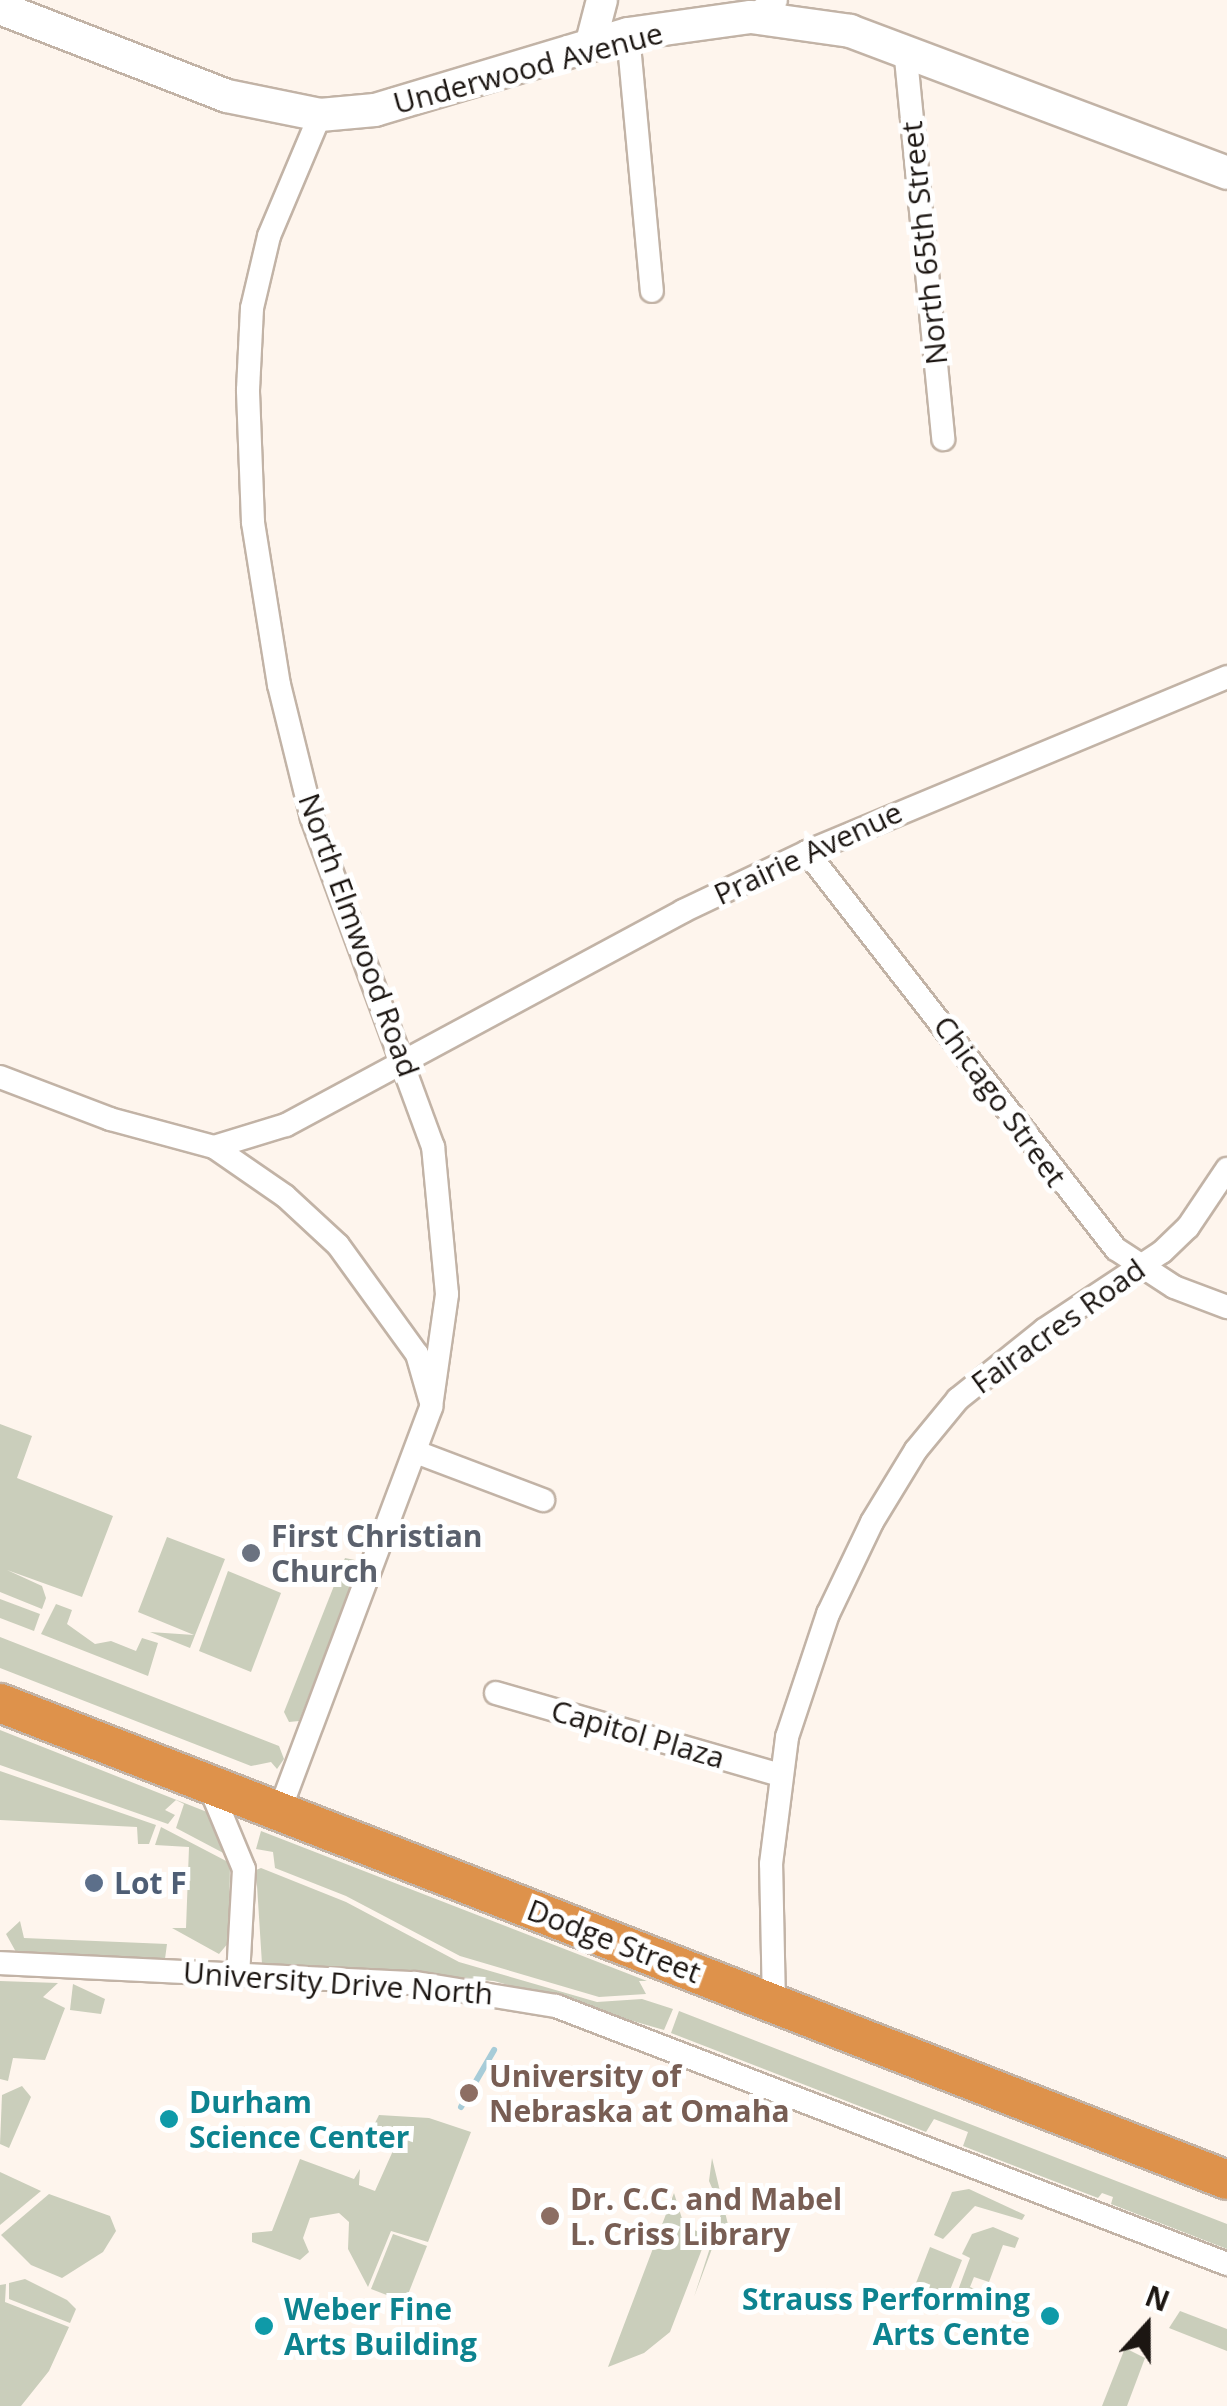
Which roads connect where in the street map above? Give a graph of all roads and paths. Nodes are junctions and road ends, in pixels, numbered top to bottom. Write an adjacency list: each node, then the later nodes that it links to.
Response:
1 (602, 0): 5 (street)
2 (0, 8): 7 (main road, Underwood Avenue)
3 (764, 9): 4 (main road, Underwood Avenue); 6 (main road, Underwood Avenue)
4 (628, 34): 5 (main road, Underwood Avenue); 9 (street)
5 (590, 46): 7 (main road, Underwood Avenue)
6 (905, 48): 8 (main road, Underwood Avenue); 10 (street, North 65th Street)
7 (320, 115): 13 (street, North Elmwood Road)
8 (1227, 173)
9 (652, 291)
10 (942, 439)
11 (1227, 676): 12 (street, Prairie Avenue)
12 (807, 852): 13 (street, Prairie Avenue); 17 (street, Chicago Street)
13 (405, 1066): 15 (street, Prairie Avenue); 19 (street, North Elmwood Road)
14 (0, 1078): 15 (street)
15 (214, 1147): 19 (street)
16 (1227, 1168): 17 (street, Fairacres Road)
17 (1141, 1267): 18 (street, Chicago Street); 24 (street, Fairacres Road)
18 (1227, 1308)
19 (431, 1407): 20 (street, North Elmwood Road)
20 (416, 1452): 21 (street); 26 (street, North Elmwood Road)
21 (543, 1500)
22 (496, 1693): 24 (street, Capitol Plaza)
23 (0, 1703): 25 (highway, Dodge Street)
24 (780, 1775): 29 (street, Fairacres Road)
25 (208, 1782): 26 (highway, Dodge Street); 28 (street)
26 (279, 1812): 29 (highway, Dodge Street)
27 (0, 1963): 28 (street, University Drive North)
28 (238, 1975): 31 (street, University Drive North)
29 (774, 2004): 30 (highway, Dodge Street)
30 (1227, 2180)
31 (1227, 2264)

